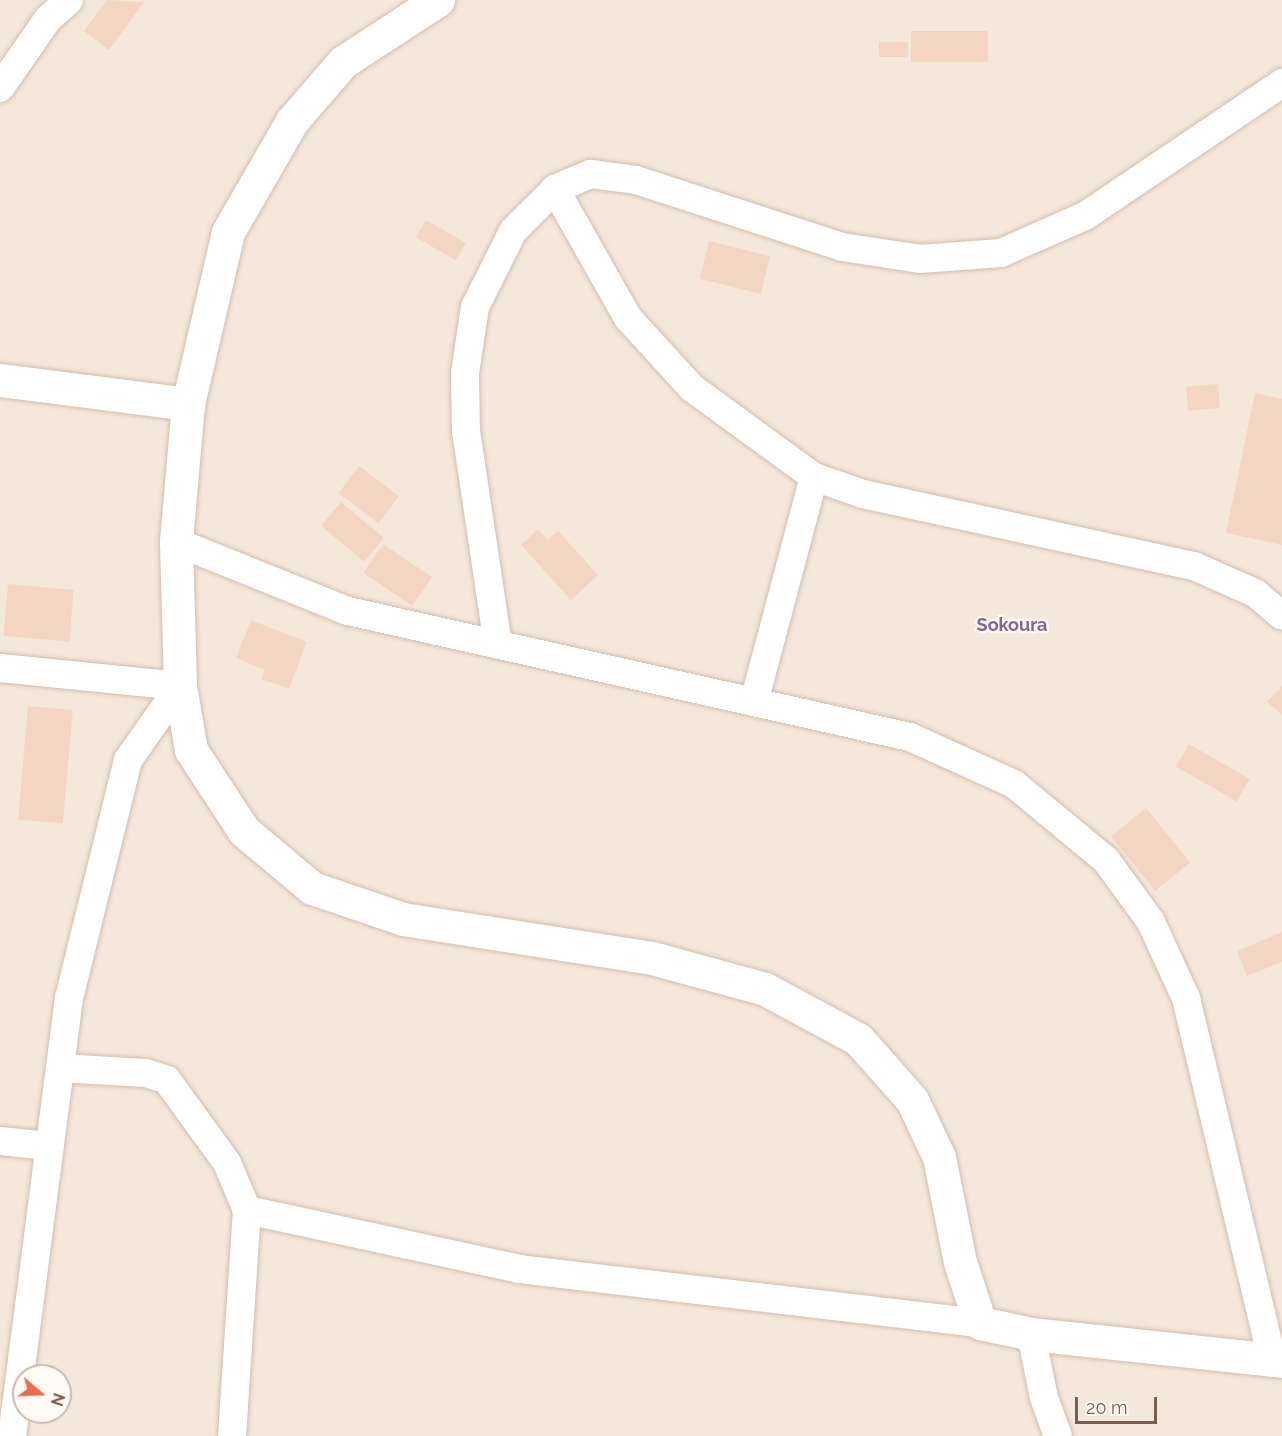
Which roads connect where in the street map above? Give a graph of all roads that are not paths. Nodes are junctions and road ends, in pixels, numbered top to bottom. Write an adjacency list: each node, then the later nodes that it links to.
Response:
1 (69, 0): 4 (street)
2 (438, 0): 7 (street)
3 (1282, 83): 5 (street)
4 (0, 88)
5 (555, 189): 8 (street); 11 (street)
6 (0, 380): 7 (street)
7 (188, 404): 9 (street)
8 (814, 477): 10 (street); 14 (street)
9 (176, 542): 11 (street); 13 (street)
10 (1282, 616)
11 (498, 645): 14 (street)
12 (0, 669): 13 (street)
13 (180, 686): 15 (street); 19 (street)
14 (754, 702): 21 (street)
15 (60, 1068): 17 (street); 18 (street)
16 (0, 1141): 17 (street)
17 (49, 1146): 22 (street)
18 (247, 1210): 19 (street); 24 (street)
19 (981, 1323): 20 (street)
20 (1031, 1334): 21 (street); 25 (street)
21 (1277, 1361)
22 (10, 1372): 23 (street)
23 (12, 1436)
24 (232, 1436)
25 (1058, 1436)

